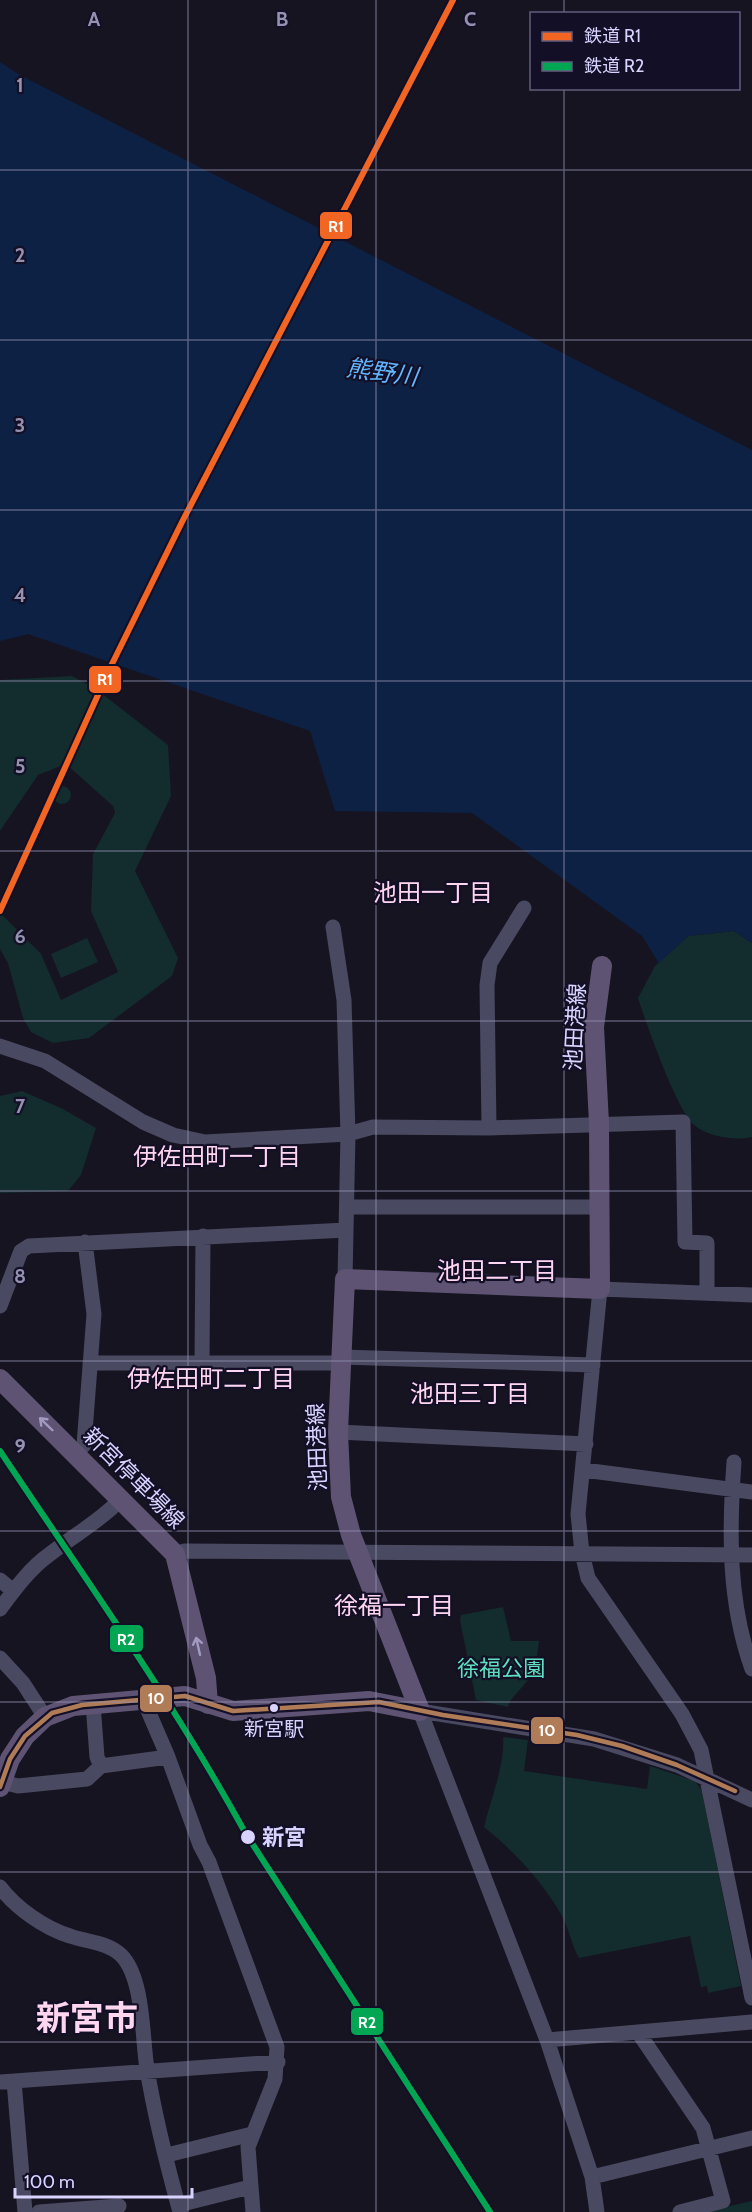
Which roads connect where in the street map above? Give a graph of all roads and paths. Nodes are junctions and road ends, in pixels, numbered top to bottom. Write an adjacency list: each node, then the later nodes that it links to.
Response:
1 (524, 908): 6 (street)
2 (333, 927): 7 (street)
3 (603, 966): 5 (main road, 池田港線)
4 (0, 1046): 7 (street)
5 (598, 1123): 6 (street); 9 (main road, 池田港線); 15 (street)
6 (489, 1128): 7 (street)
7 (348, 1134): 8 (street)
8 (347, 1207): 9 (street); 10 (street)
9 (600, 1207): 14 (main road, 池田港線)
10 (346, 1230): 11 (street); 13 (street)
11 (203, 1236): 12 (street); 20 (street)
12 (85, 1242): 17 (street); 19 (street)
13 (345, 1279): 14 (main road); 18 (main road, 池田港線)
14 (600, 1289): 15 (street); 21 (street)
15 (707, 1293): 16 (street)
16 (752, 1295)
17 (0, 1306)
18 (341, 1360): 20 (street); 21 (street); 23 (main road, 池田港線)
19 (90, 1362): 20 (street); 25 (street)
20 (202, 1363)
21 (592, 1365): 24 (street)
22 (0, 1379): 25 (main road, 新宮停車場線, one-way to 22)
23 (338, 1432): 24 (street); 31 (main road, 池田港線)
24 (586, 1444): 27 (street)
25 (76, 1454): 30 (main road, 新宮停車場線)
26 (734, 1462): 28 (street)
27 (584, 1470): 28 (street); 32 (street)
28 (732, 1490): 29 (street); 34 (street)
29 (752, 1492)
30 (120, 1500): 33 (main road, 新宮停車場線); 37 (street)
31 (358, 1550): 32 (street); 33 (street); 44 (main road, 池田港線)
32 (582, 1553): 34 (street); 49 (street)
33 (175, 1554): 43 (main road, 新宮停車場線, one-way to 33)
34 (731, 1555): 35 (street); 40 (street)
35 (752, 1555)
36 (0, 1580): 37 (street)
37 (13, 1591): 38 (street)
38 (0, 1609)
39 (0, 1658): 45 (street)
40 (752, 1669)
41 (143, 1699): 42 (main road); 43 (main road); 47 (street)
42 (93, 1704): 45 (main road); 48 (street)
43 (208, 1704): 44 (main road)
44 (420, 1711): 49 (street); 56 (street)
45 (45, 1717): 46 (main road)
46 (5, 1757): 50 (main road)
47 (168, 1757): 48 (street); 57 (street)
48 (101, 1766): 50 (street)
49 (707, 1779): 51 (street); 53 (street)
50 (1, 1785)
51 (752, 1800)
52 (0, 1887): 58 (street)
53 (752, 1998)
54 (752, 2022): 55 (street)
55 (638, 2032): 56 (street); 62 (street)
56 (548, 2040): 64 (street)
57 (278, 2062): 58 (street); 60 (street)
58 (147, 2070): 59 (street); 63 (street)
59 (7, 2081): 68 (street)
60 (252, 2134): 63 (street); 65 (street)
61 (752, 2138): 62 (street)
62 (708, 2149): 64 (street); 72 (street)
63 (167, 2155): 67 (street)
64 (592, 2177): 71 (street)
65 (250, 2187): 67 (street); 70 (street)
66 (119, 2206): 69 (street)
67 (179, 2208)
68 (25, 2212)
69 (39, 2212)
70 (253, 2212)
71 (597, 2212)
72 (680, 2212)

